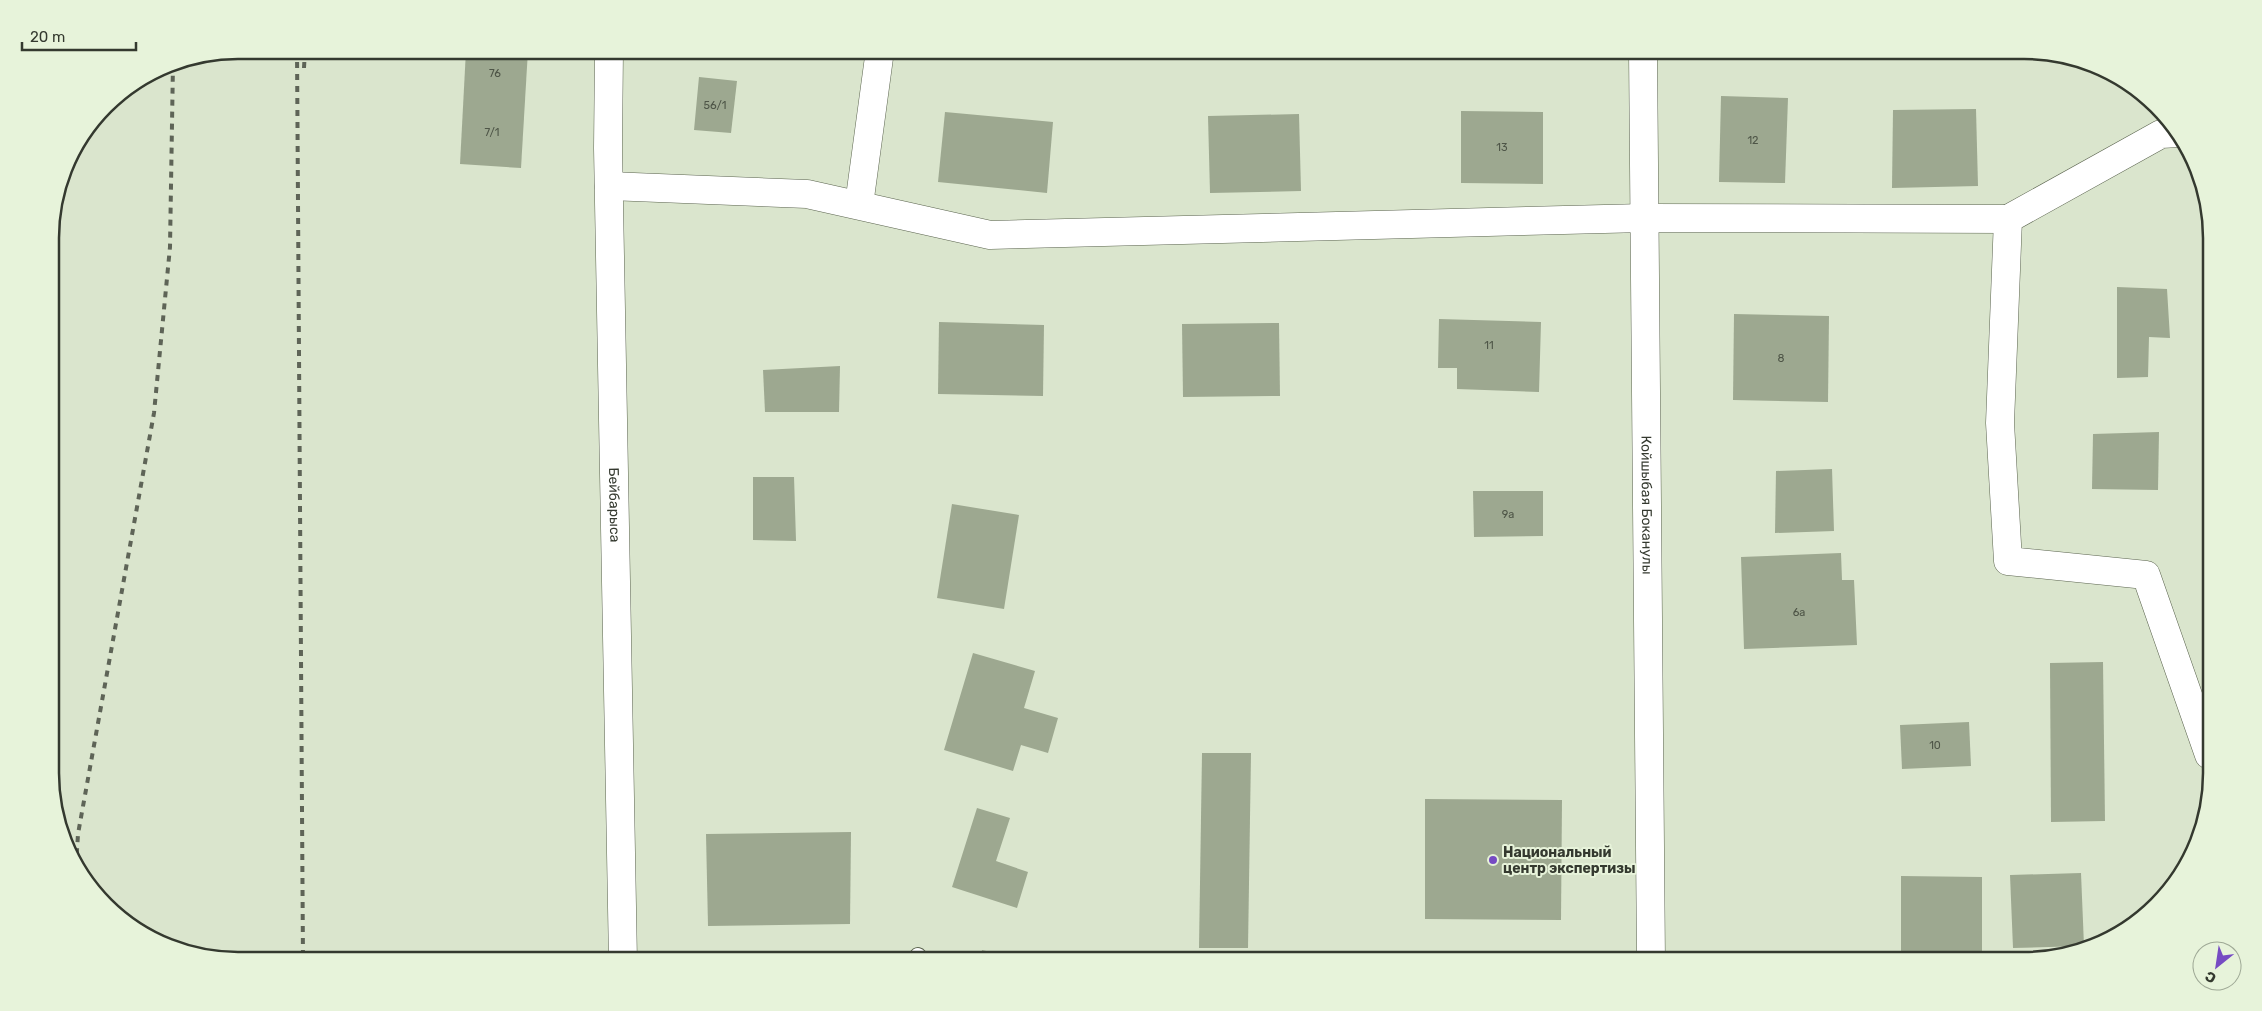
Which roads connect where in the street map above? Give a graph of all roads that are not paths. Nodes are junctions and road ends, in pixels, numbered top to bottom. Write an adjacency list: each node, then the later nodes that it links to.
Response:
1 (609, 59): 5 (street, Бейбарыса)
2 (879, 59): 6 (street)
3 (1643, 59): 7 (street, Койшыбая Боканулы)
4 (2170, 134): 8 (street)
5 (608, 186): 6 (street); 10 (street, Бейбарыса)
6 (859, 205): 7 (street)
7 (1644, 218): 8 (street); 11 (street, Койшыбая Боканулы)
8 (2008, 219): 9 (street)
9 (2203, 738)
10 (623, 952)
11 (1652, 952)

